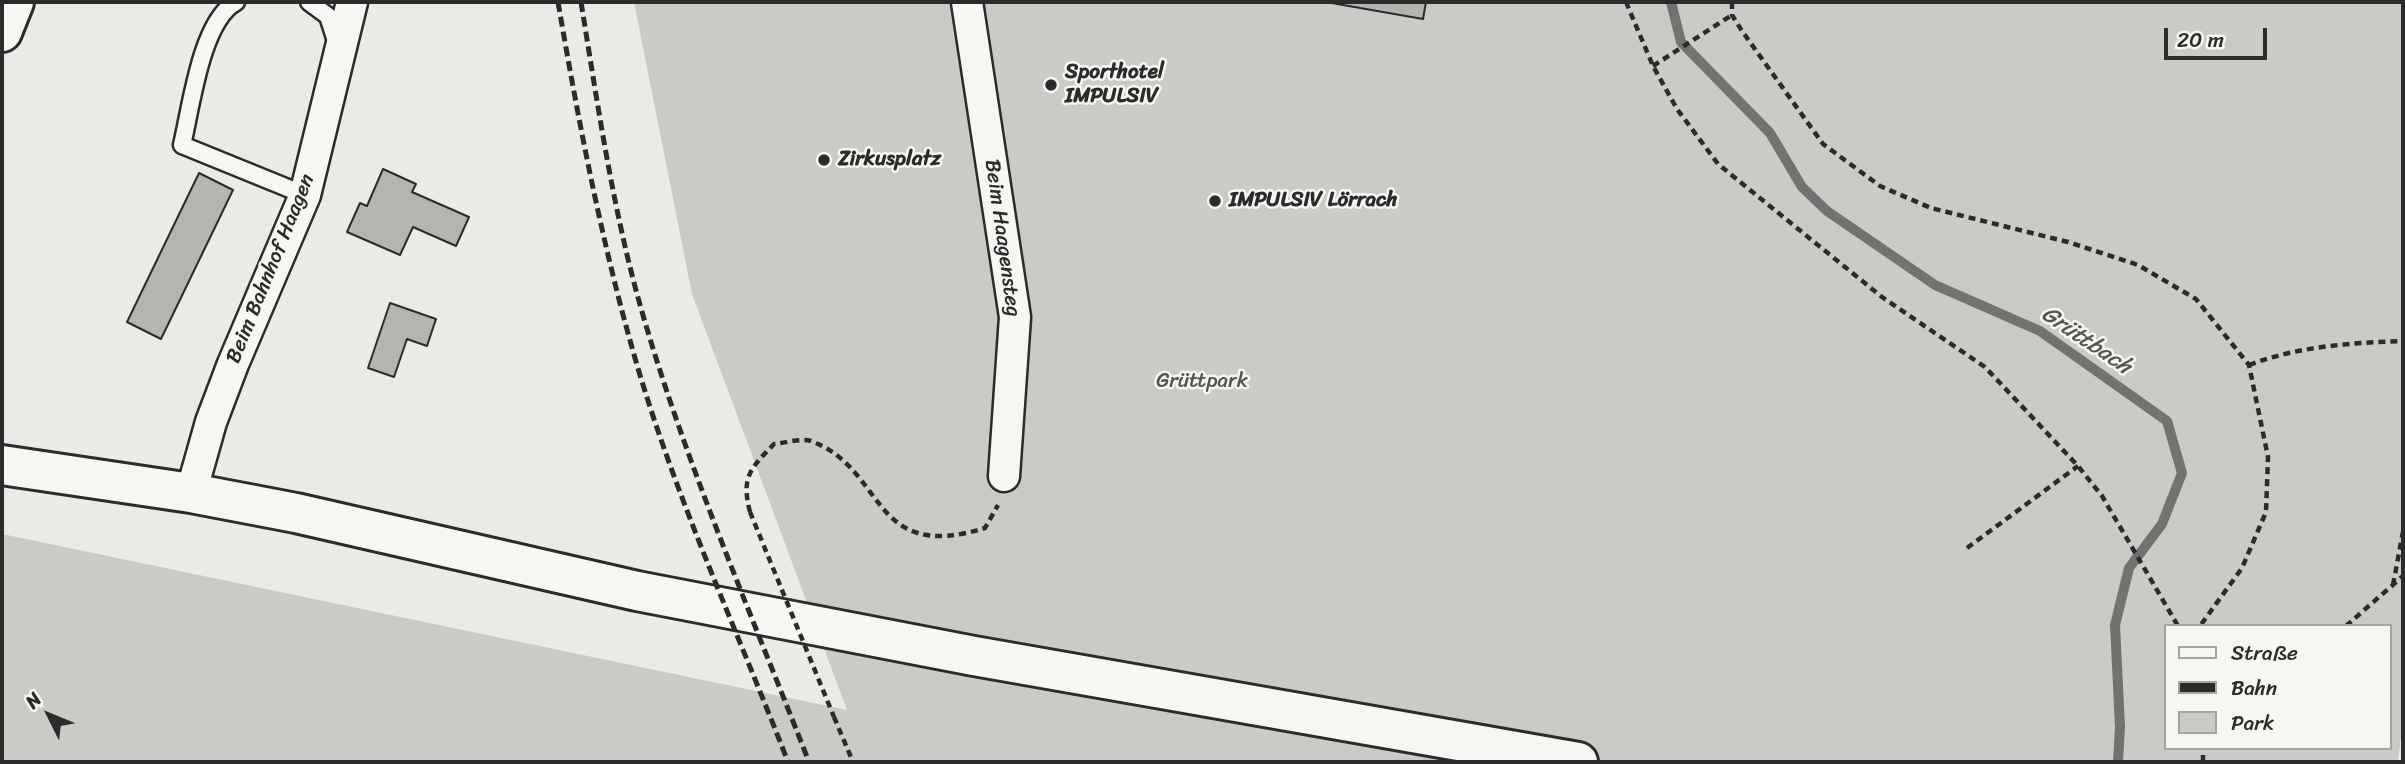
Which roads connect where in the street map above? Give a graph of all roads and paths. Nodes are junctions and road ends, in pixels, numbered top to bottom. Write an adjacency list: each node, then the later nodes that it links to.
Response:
1 (14, 2): 9 (main road)
2 (236, 2): 12 (lane)
3 (309, 2): 10 (lane)
4 (352, 2): 10 (street, Beim Bahnhof Haagen)
5 (967, 2): 17 (street, Beim Haagensteg)
6 (1626, 2): 11 (path)
7 (1732, 2): 8 (path)
8 (1732, 15): 11 (path); 14 (path)
9 (2, 32)
10 (340, 53): 12 (street, Beim Bahnhof Haagen)
11 (1653, 66): 16 (path)
12 (305, 195): 18 (street, Beim Bahnhof Haagen)
13 (2403, 341): 14 (path)
14 (2249, 365): 24 (path)
15 (2, 465): 18 (main road)
16 (2078, 466): 20 (path); 23 (path)
17 (1004, 477): 26 (path, bridge)
18 (191, 493): 27 (main road)
19 (2403, 532): 22 (path)
20 (1967, 548)
21 (2403, 576): 22 (path)
22 (2393, 586): 25 (path)
23 (2177, 624)
24 (2201, 624)
25 (2348, 624)
26 (853, 762)
27 (1578, 762)

